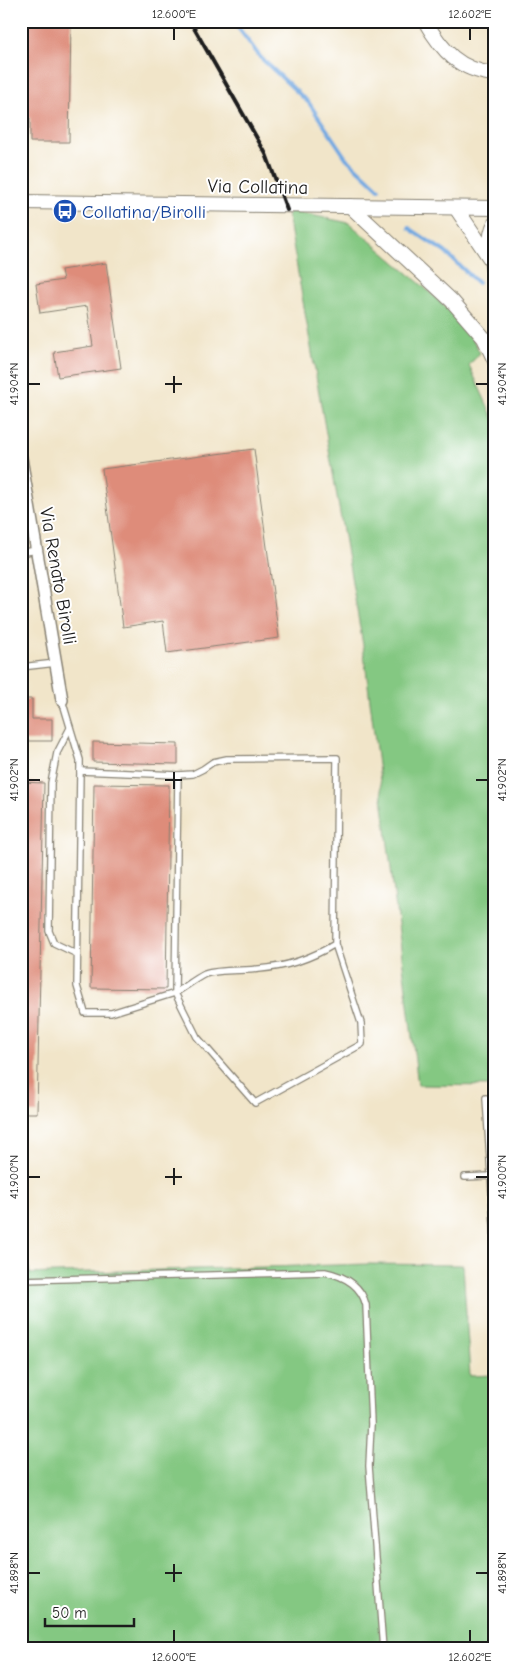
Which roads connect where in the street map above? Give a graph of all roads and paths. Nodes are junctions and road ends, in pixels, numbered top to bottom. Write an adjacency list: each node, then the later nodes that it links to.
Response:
1 (425, 21): 2 (street)
2 (495, 74)
3 (21, 202): 4 (street, Via Collatina)
4 (350, 206): 5 (street, Via Collatina); 10 (street)
5 (456, 208): 6 (street, Via Collatina); 8 (street)
6 (495, 208)
7 (495, 223): 8 (street)
8 (491, 260): 9 (street)
9 (495, 281)
10 (495, 361)
11 (21, 458): 12 (street, Via Renato Birolli)
12 (36, 550): 13 (lane); 14 (street, Via Renato Birolli)
13 (21, 552)
14 (56, 663): 15 (lane); 16 (street, Via Renato Birolli)
15 (21, 667)
16 (62, 700): 17 (lane)
17 (70, 728): 18 (lane); 21 (lane)
18 (80, 771): 19 (lane); 21 (lane)
19 (178, 774): 20 (lane); 22 (lane)
20 (335, 944): 22 (lane); 22 (lane)
21 (77, 954): 22 (lane)
22 (175, 993)
23 (486, 1098): 24 (lane)
24 (493, 1176): 25 (lane); 26 (lane)
25 (465, 1177)
26 (495, 1241)
27 (21, 1280): 28 (lane)
28 (383, 1649)

